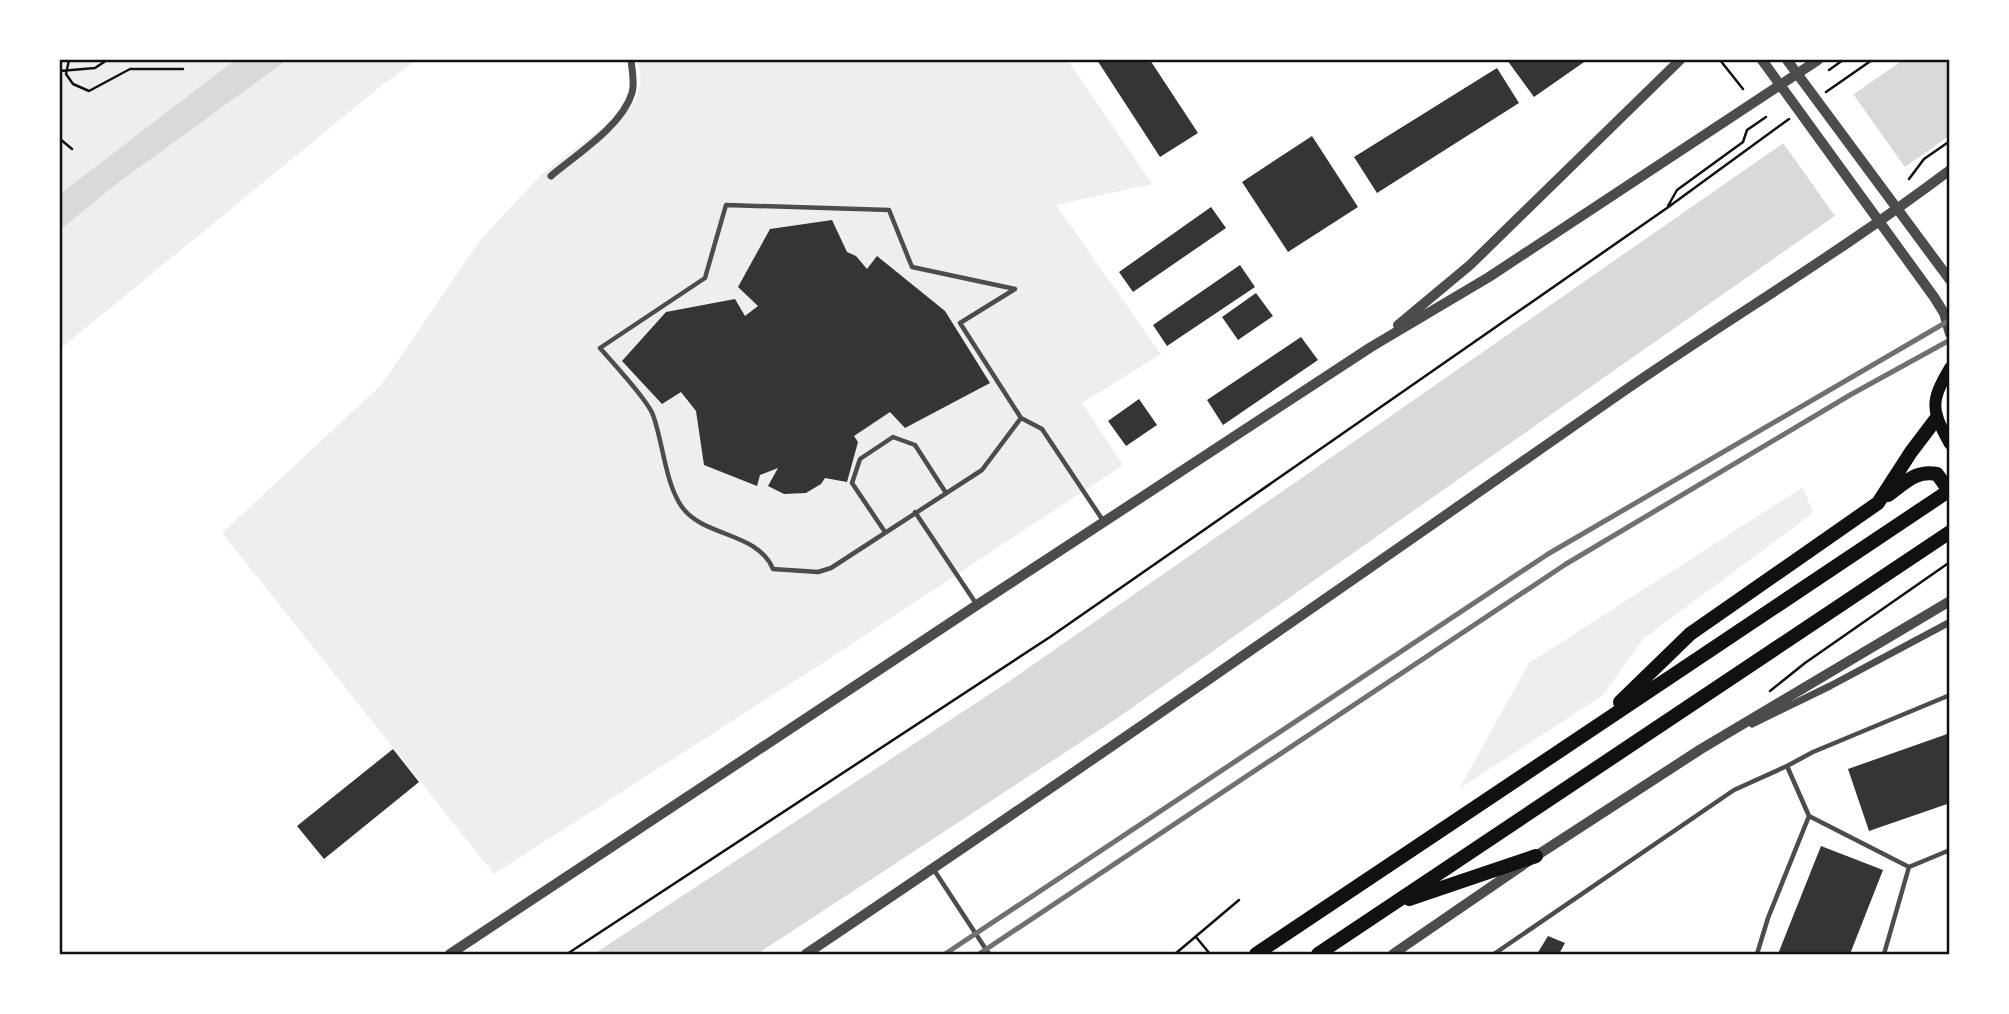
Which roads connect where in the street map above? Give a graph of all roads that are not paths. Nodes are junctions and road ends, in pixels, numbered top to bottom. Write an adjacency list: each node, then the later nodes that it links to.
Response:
1 (631, 60): 9 (street)
2 (1680, 60): 14 (street)
3 (1762, 60): 7 (street)
4 (1787, 60): 6 (street)
5 (1818, 60): 6 (street)
6 (1797, 74): 7 (street); 10 (street)
7 (1782, 85): 11 (street); 14 (street)
8 (1950, 170): 10 (street)
9 (551, 176)
10 (1896, 210): 11 (street); 12 (street)
11 (1880, 221): 13 (street); 37 (street)
12 (1950, 280)
13 (1950, 334)
14 (1371, 347): 23 (street)
15 (1950, 368): 17 (main road)
16 (1021, 418): 20 (lane); 23 (lane); 24 (lane)
17 (1936, 419): 18 (main road); 21 (highway)
18 (1950, 444)
19 (1950, 491): 21 (highway); 30 (highway)
20 (946, 493): 22 (lane); 24 (lane)
21 (1878, 503): 30 (highway)
22 (915, 512): 24 (lane); 27 (lane)
23 (1104, 522): 27 (street)
24 (885, 532)
25 (1950, 532): 38 (highway)
26 (1950, 601): 31 (street)
27 (977, 605): 39 (street)
28 (1950, 622): 31 (street)
29 (1950, 695): 32 (lane)
30 (1597, 725): 42 (highway)
31 (1701, 749): 35 (street)
32 (1787, 766): 33 (lane); 45 (lane)
33 (1810, 816): 36 (lane); 46 (lane)
34 (1950, 850): 36 (lane)
35 (1536, 856): 38 (highway); 44 (street)
36 (1909, 867): 47 (lane)
37 (933, 869): 40 (street); 41 (lane)
38 (1391, 905): 43 (highway)
39 (450, 954)
40 (806, 954)
41 (989, 954)
42 (1256, 954)
43 (1318, 954)
44 (1393, 954)
45 (1494, 954)
46 (1757, 954)
47 (1884, 954)

